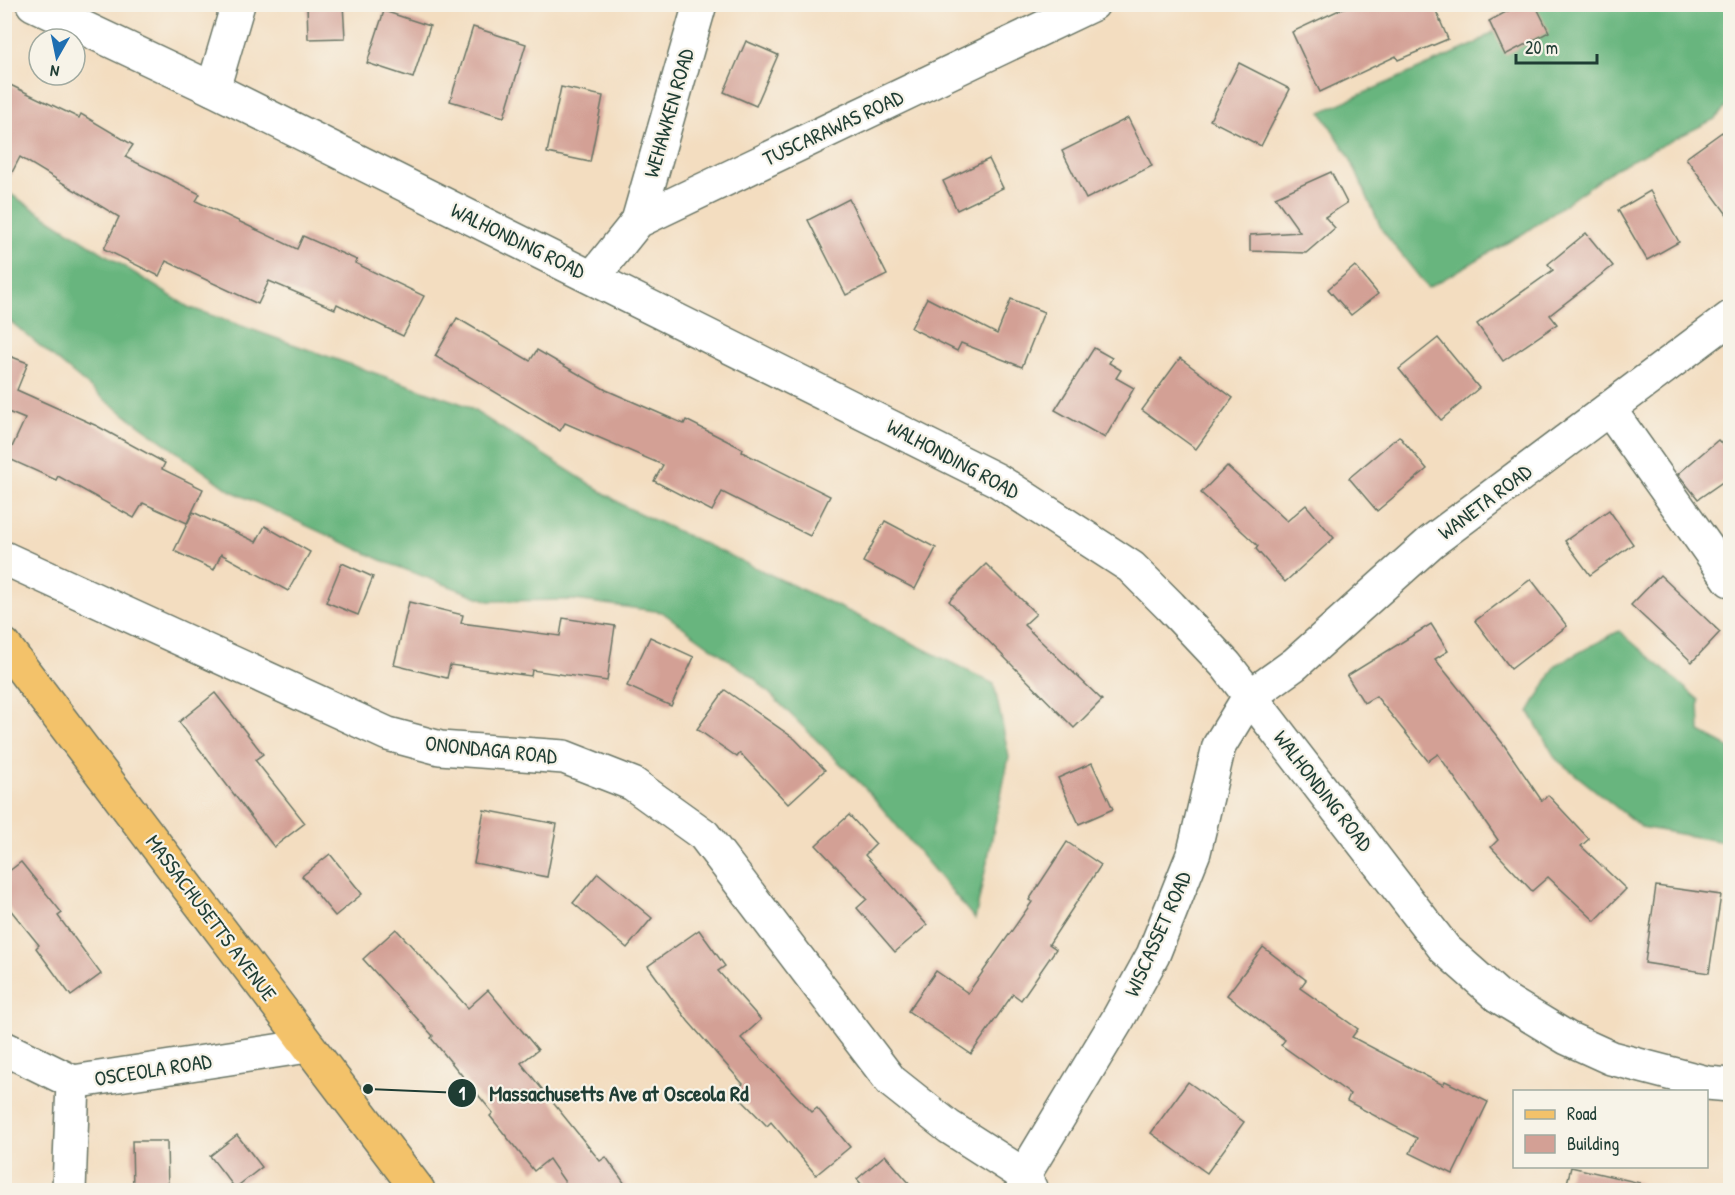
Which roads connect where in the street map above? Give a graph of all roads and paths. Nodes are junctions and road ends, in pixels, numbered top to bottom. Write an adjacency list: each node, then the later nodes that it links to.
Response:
1 (33, 4): 5 (street, WALHONDING ROAD)
2 (238, 4): 5 (street)
3 (700, 4): 6 (street, WEHAWKEN ROAD)
4 (1093, 4): 6 (street, TUSCARAWAS ROAD)
5 (213, 89): 7 (street, WALHONDING ROAD)
6 (638, 221): 7 (street, TUSCARAWAS ROAD)
7 (592, 277): 13 (street, WALHONDING ROAD)
8 (1731, 318): 9 (street, WANETA ROAD)
9 (1609, 409): 11 (street); 13 (street, WANETA ROAD)
10 (4, 558): 18 (street, ONONDAGA ROAD)
11 (1731, 580)
12 (4, 645): 14 (main road, MASSACHUSETTS AVENUE)
13 (1250, 697): 17 (street, WALHONDING ROAD); 18 (street, WISCASSET ROAD)
14 (308, 1046): 16 (street, OSCEOLA ROAD); 20 (main road, MASSACHUSETTS AVENUE)
15 (4, 1048): 16 (street, OSCEOLA ROAD)
16 (73, 1082): 19 (street)
17 (1731, 1085)
18 (1026, 1185)
19 (69, 1191)
20 (418, 1191)

